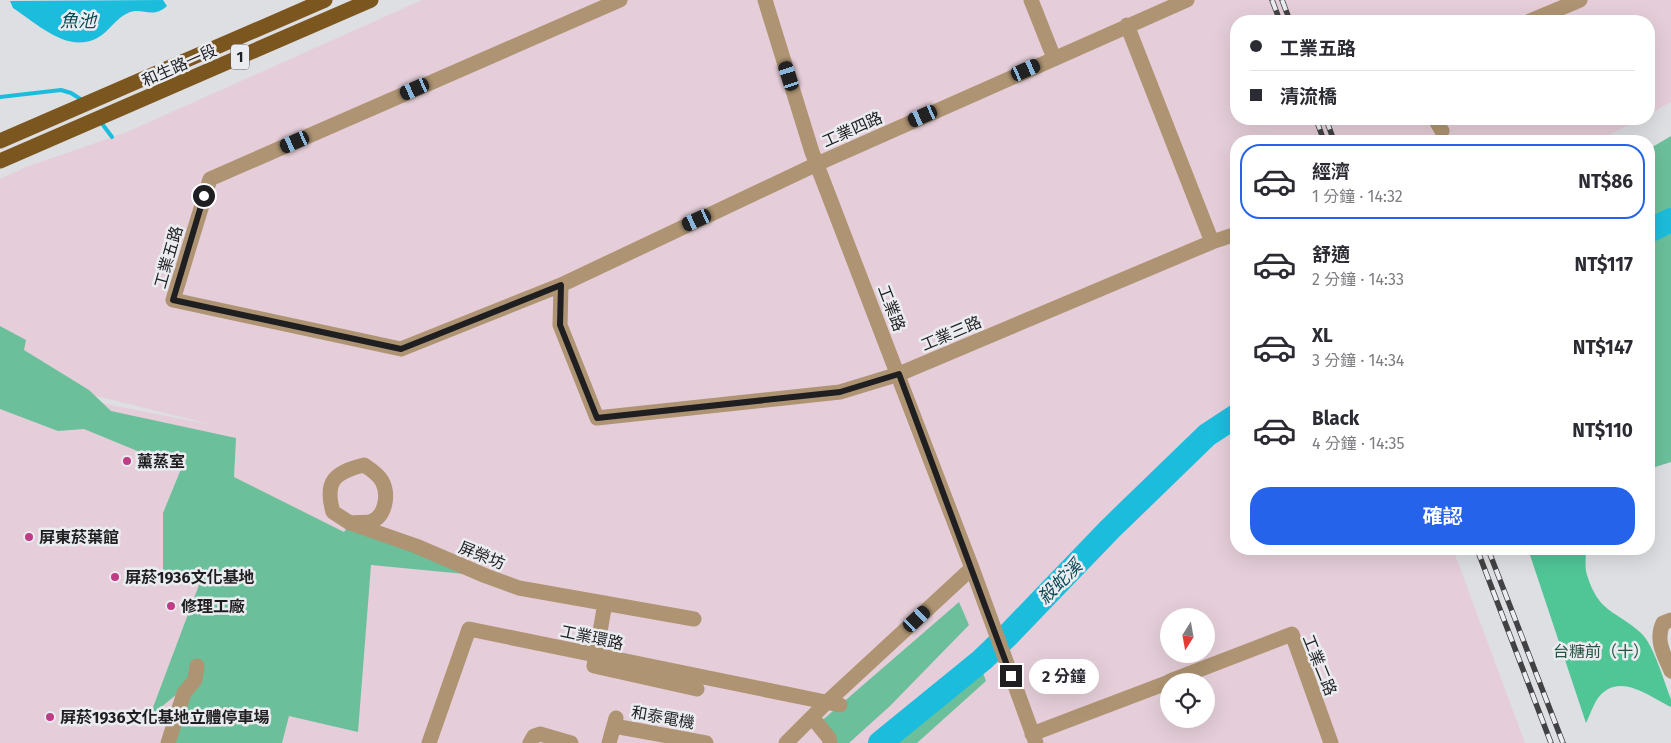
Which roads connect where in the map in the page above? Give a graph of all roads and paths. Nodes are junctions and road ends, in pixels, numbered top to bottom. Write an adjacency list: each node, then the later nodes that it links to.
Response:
1 (325, 0): 11 (main road, 和生路一段 / 1)
2 (371, 0): 12 (main road, 和生路一段 / 1)
3 (620, 0): 16 (street, 工業五路)
4 (765, 0): 13 (street, 工業路)
5 (1031, 0): 10 (street)
6 (1187, 0): 9 (street, 工業四路)
7 (1580, 0): 8 (street)
8 (1544, 15)
9 (1127, 25): 10 (street, 工業四路); 15 (street)
10 (1054, 58): 13 (street, 工業四路)
11 (0, 140)
12 (0, 161)
13 (817, 164): 16 (street, 工業四路); 17 (street, 工業路)
14 (1230, 236): 15 (street, 工業三路)
15 (1212, 242): 17 (street, 工業三路)
16 (561, 285): 17 (street, 工業三路)
17 (899, 374): 19 (street, 工業路)
18 (350, 523): 20 (street, 屏榮坊)
19 (972, 568): 29 (street); 31 (street, 工業路)
20 (605, 603): 21 (street, 屏榮坊); 23 (street)
21 (694, 619)
22 (1671, 620): 25 (street)
23 (596, 656): 28 (street); 29 (street, 工業環路); 33 (street, 工業環路)
24 (197, 666): 32 (street)
25 (1671, 671)
26 (1190, 673): 40 (street, 工業二路)
27 (1160, 685): 31 (street, 工業二路)
28 (697, 689)
29 (833, 704): 30 (street)
30 (812, 717): 38 (street); 39 (street)
31 (1034, 739)
32 (168, 743)
33 (429, 743)
34 (530, 743): 35 (street)
35 (571, 743)
36 (610, 743): 37 (street, 和泰電機)
37 (706, 743)
38 (786, 743)
39 (830, 743)
40 (1331, 743)

